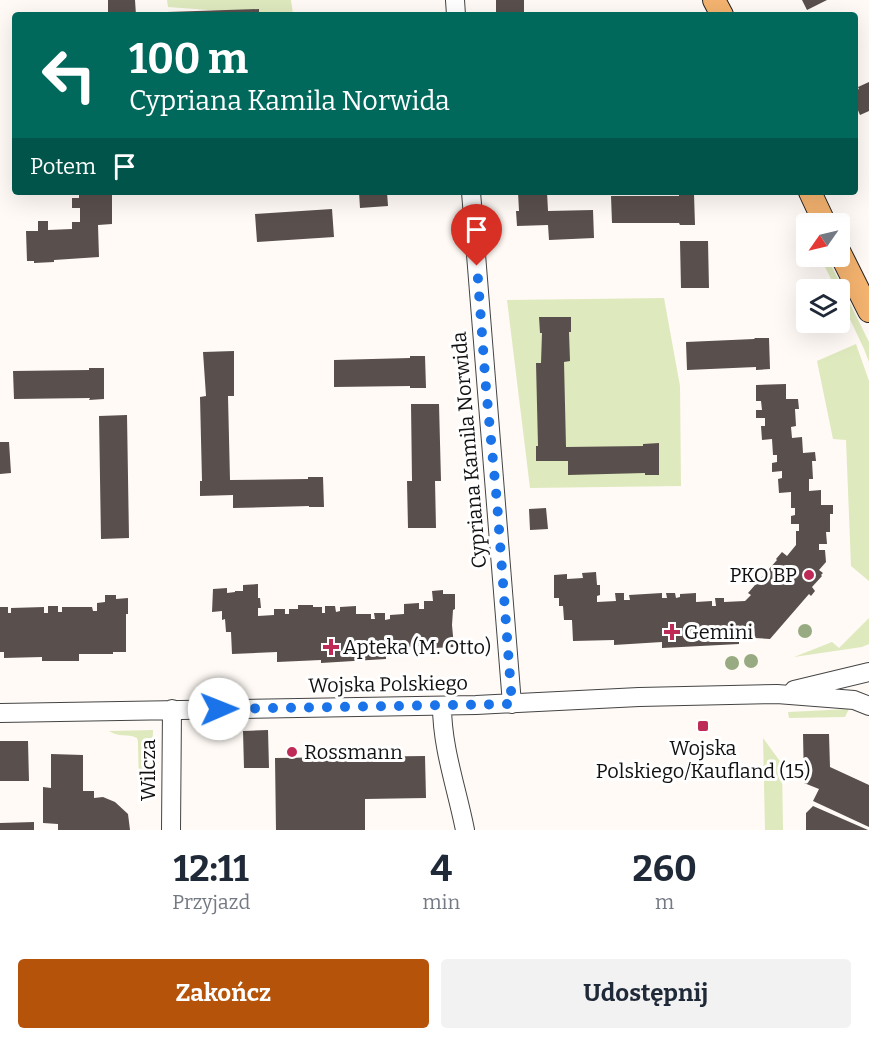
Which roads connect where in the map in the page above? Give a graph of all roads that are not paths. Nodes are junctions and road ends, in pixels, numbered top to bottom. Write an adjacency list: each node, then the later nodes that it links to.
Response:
1 (471, 195): 8 (street, Cypriana Kamila Norwida)
2 (811, 195): 3 (main road)
3 (820, 213)
4 (847, 267): 5 (main road)
5 (869, 311)
6 (869, 672): 7 (street, Wojska Polskiego)
7 (777, 694): 8 (street, Wojska Polskiego); 10 (street, Wojska Polskiego)
8 (512, 704): 9 (street, Wojska Polskiego)
9 (442, 706): 11 (street, Wojska Polskiego); 14 (street)
10 (869, 706)
11 (172, 709): 12 (street, Wojska Polskiego); 13 (street, Wilcza)
12 (0, 712)
13 (171, 830)
14 (465, 830)

